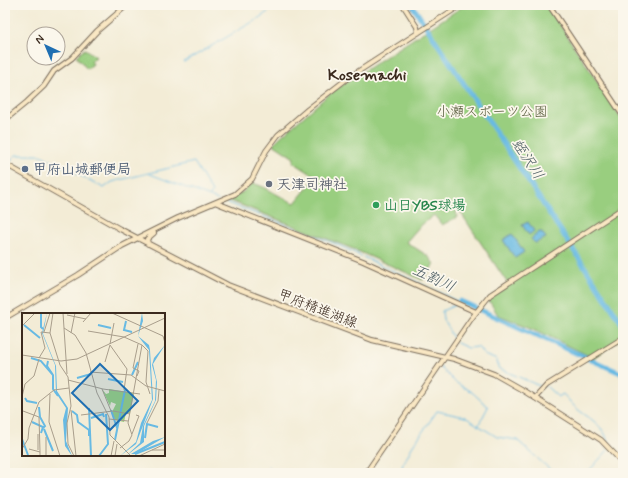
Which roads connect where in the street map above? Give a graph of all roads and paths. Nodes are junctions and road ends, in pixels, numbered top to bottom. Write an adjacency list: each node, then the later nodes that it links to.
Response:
1 (127, 5): 7 (street)
2 (403, 5): 5 (street)
3 (461, 5): 5 (street)
4 (549, 5): 6 (street)
5 (418, 33): 9 (street)
6 (623, 116)
7 (5, 120)
8 (5, 164): 12 (street, 甲府精進湖線)
9 (219, 202): 11 (street); 14 (street)
10 (623, 208): 14 (street)
11 (159, 228): 12 (street); 13 (street)
12 (138, 238): 13 (street, 甲府精進湖線); 15 (street)
13 (148, 244): 17 (street, 甲府精進湖線)
14 (477, 310): 17 (street)
15 (5, 318)
16 (623, 338): 18 (street)
17 (445, 358): 18 (street, 甲府精進湖線); 20 (street)
18 (535, 398): 19 (street, 甲府精進湖線)
19 (623, 463)
20 (366, 473)

